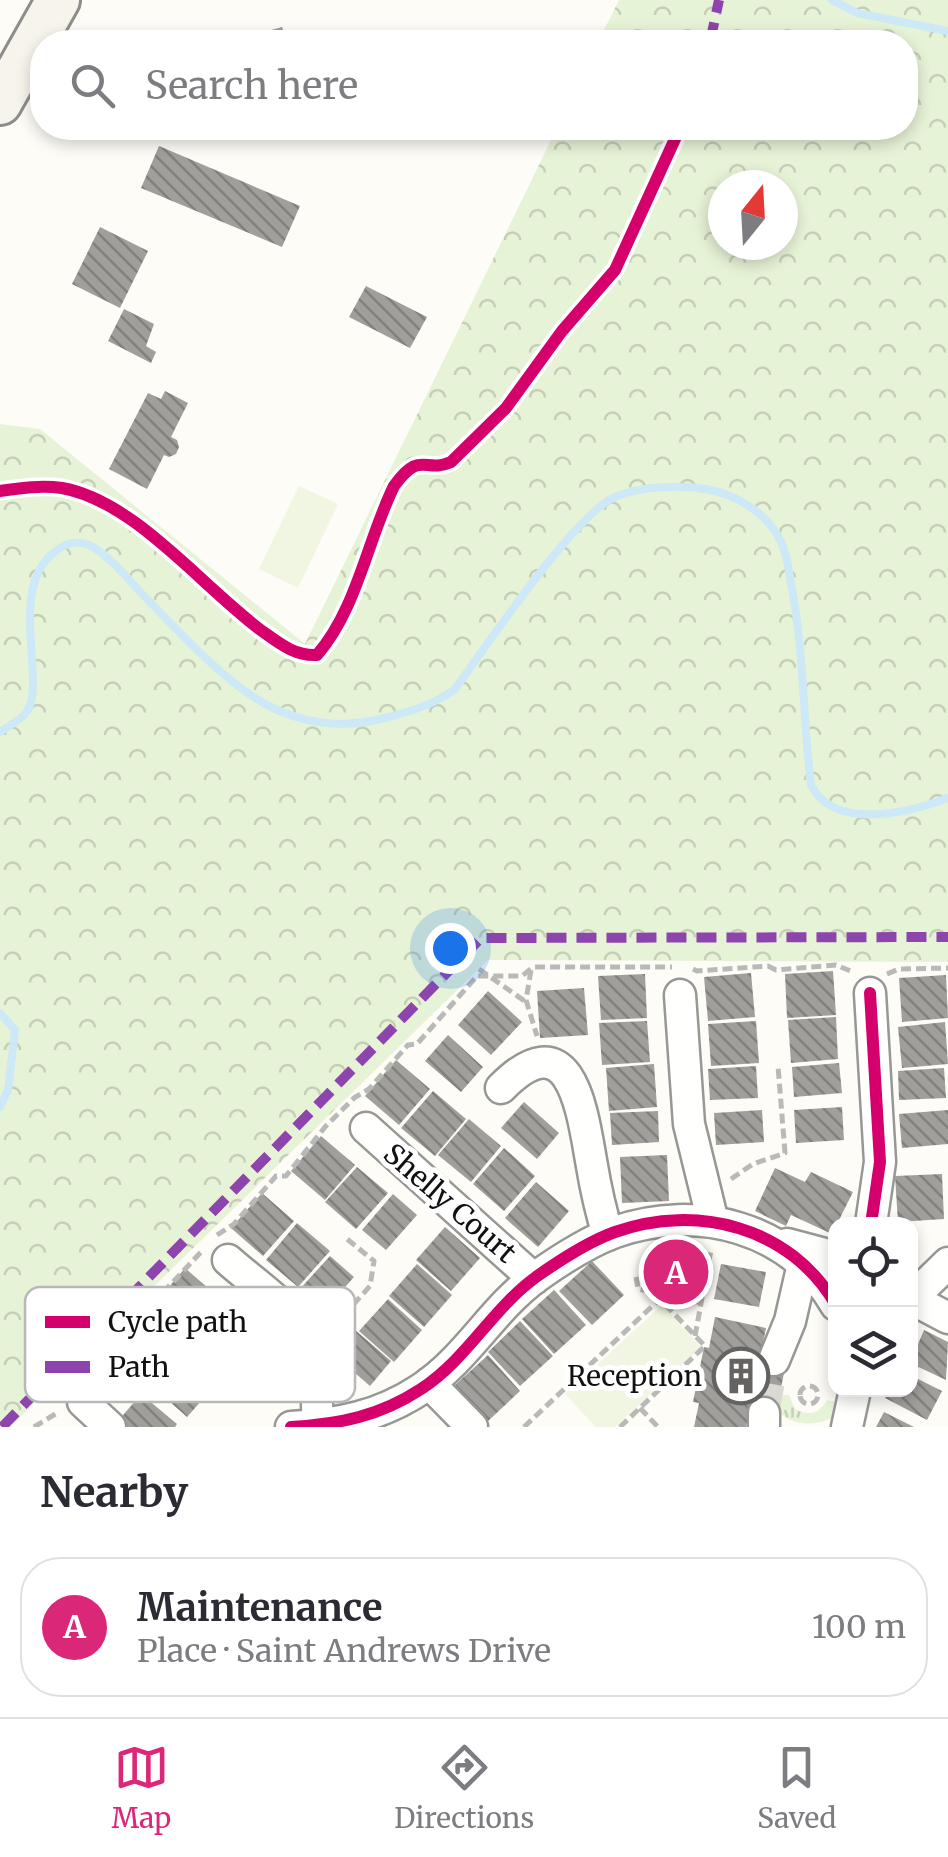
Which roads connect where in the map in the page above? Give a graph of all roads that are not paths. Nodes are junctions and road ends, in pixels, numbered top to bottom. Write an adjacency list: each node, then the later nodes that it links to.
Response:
1 (58, 0): 2 (street)
2 (41, 30)
3 (30, 50): 4 (street)
4 (0, 103)
5 (870, 993): 9 (street)
6 (680, 995): 10 (street)
7 (502, 1088): 11 (street)
8 (366, 1128): 19 (street, Shelly Court)
9 (872, 1217)
10 (713, 1222): 11 (street); 12 (street)
11 (608, 1235): 19 (street)
12 (765, 1236): 15 (street); 18 (street)
13 (215, 1249): 20 (street)
14 (948, 1255): 16 (street)
15 (828, 1256)
16 (918, 1259)
17 (948, 1263): 21 (street)
18 (803, 1264): 22 (street); 25 (street)
19 (534, 1278): 26 (street)
20 (258, 1287)
21 (918, 1293)
22 (828, 1294)
23 (918, 1303): 24 (street)
24 (948, 1318)
25 (774, 1360)
26 (429, 1383): 28 (street); 31 (street)
27 (78, 1402): 30 (street)
28 (370, 1421): 29 (street)
29 (305, 1426)
30 (110, 1427)
31 (472, 1427)

